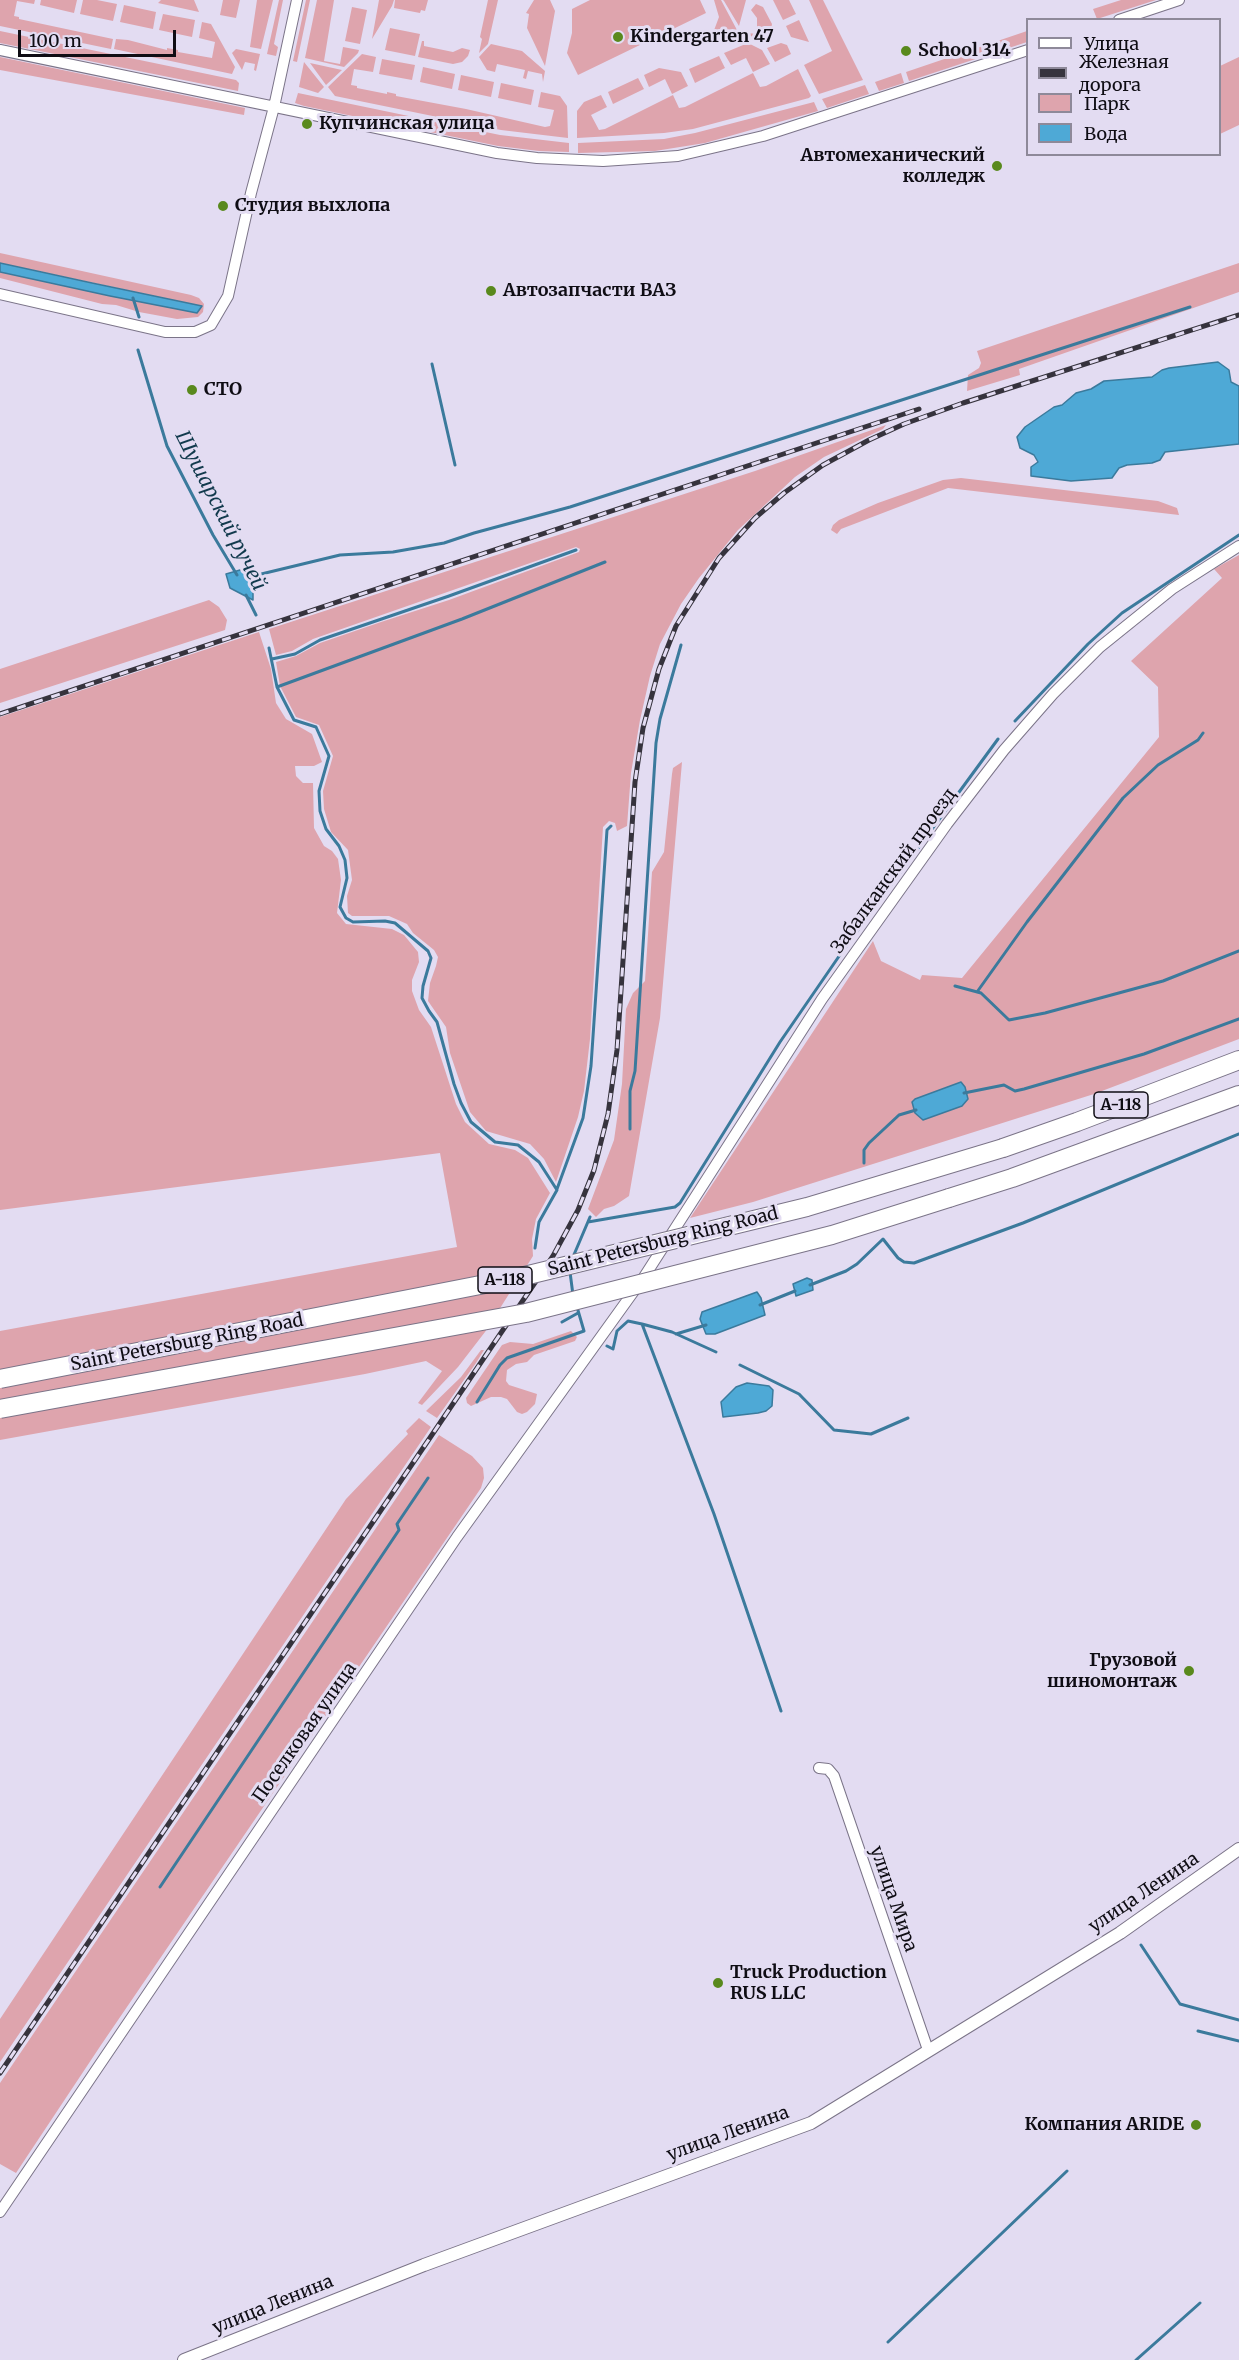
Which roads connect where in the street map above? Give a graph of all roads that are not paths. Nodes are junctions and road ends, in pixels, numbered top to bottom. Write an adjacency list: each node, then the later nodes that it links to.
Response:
1 (297, 0): 6 (street)
2 (1179, 0): 3 (street)
3 (1125, 18)
4 (0, 50): 6 (street)
5 (1026, 51): 6 (street)
6 (274, 107): 7 (street)
7 (0, 294)
8 (1239, 546): 11 (street, Забалканский проезд)
9 (1239, 1060): 12 (highway, Saint Petersburg Ring Road / А-118, bridge)
10 (1239, 1095): 13 (highway, Saint Petersburg Ring Road / А-118, bridge)
11 (644, 1277): 17 (street, Поселковая улица)
12 (0, 1379)
13 (0, 1409)
14 (819, 1768): 16 (street, улица Мира)
15 (1239, 1849): 16 (street, улица Ленина)
16 (928, 2050): 18 (street, улица Ленина)
17 (0, 2212)
18 (184, 2360)

